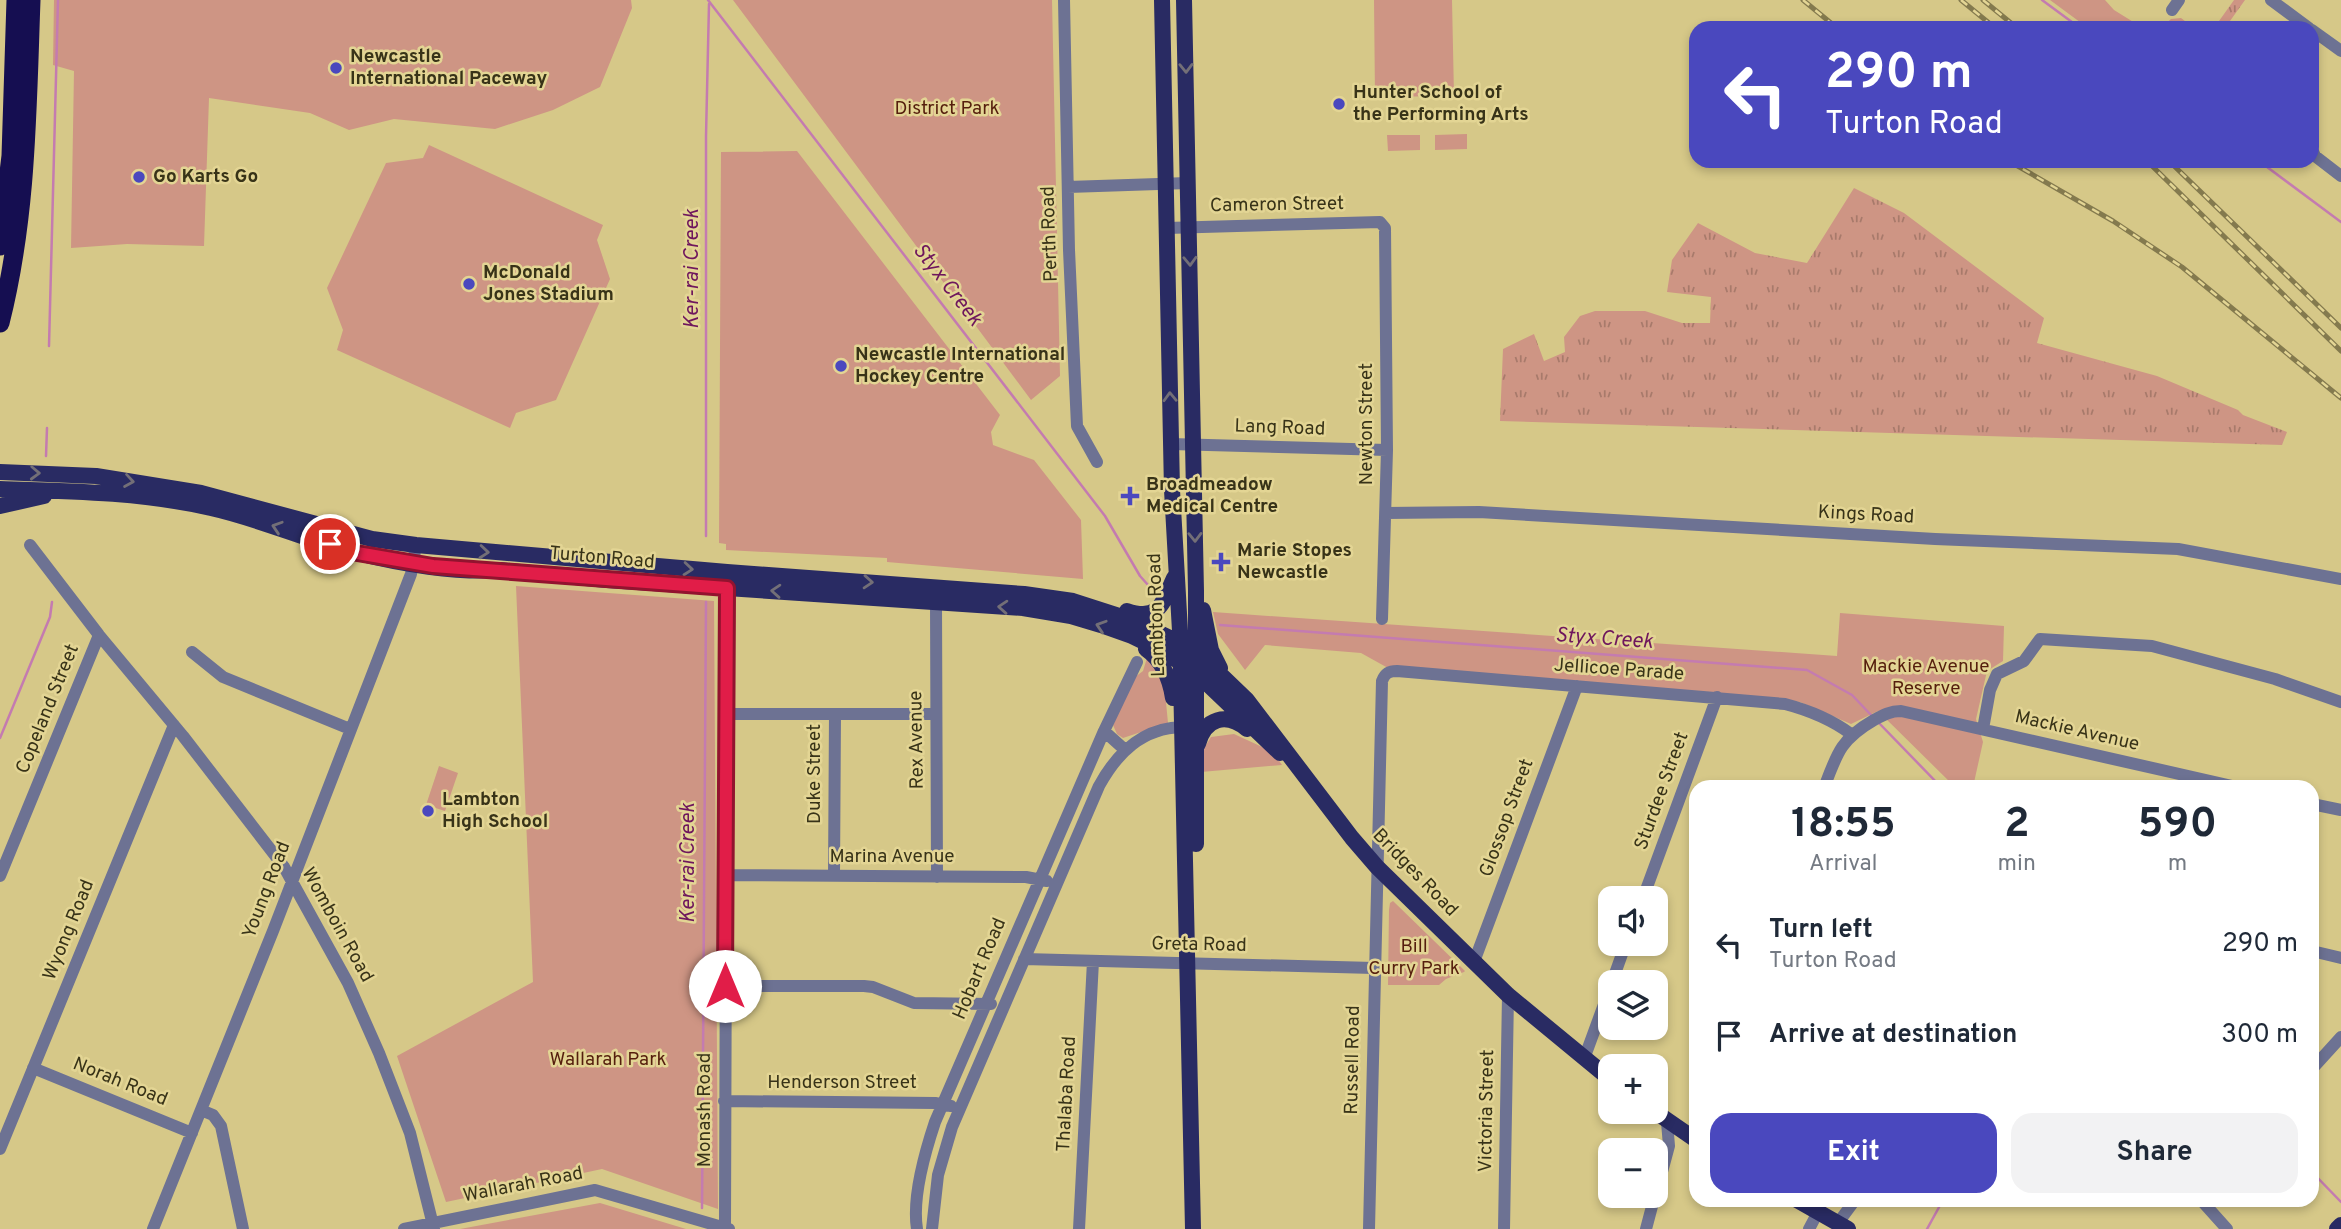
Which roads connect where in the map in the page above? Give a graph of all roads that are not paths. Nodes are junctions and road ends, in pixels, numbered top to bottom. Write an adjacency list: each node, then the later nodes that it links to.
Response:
1 (16, 0): 10 (highway)
2 (31, 0): 10 (highway)
3 (1065, 0): 15 (street, Perth Road)
4 (1162, 0): 13 (main road, Lambton Road)
5 (1184, 0): 14 (main road, Lambton Road, one-way to 14)
6 (2271, 0): 7 (street)
7 (2300, 21)
8 (2319, 35): 9 (street)
9 (2341, 51)
10 (22, 53): 19 (highway); 20 (highway)
11 (2319, 159): 12 (street)
12 (2341, 176)
13 (1166, 183): 14 (street); 15 (street); 17 (main road, Lambton Road)
14 (1188, 183): 16 (main road, Lambton Road)
15 (1068, 187): 24 (street, Perth Road)
16 (1189, 227): 17 (street, Cameron Street); 18 (street, Cameron Street); 22 (main road, Lambton Road, one-way to 22)
17 (1167, 228): 21 (main road, Lambton Road, one-way to 17)
18 (1385, 228): 23 (street, Newton Street)
19 (0, 246)
20 (0, 323)
21 (1171, 444): 22 (street, Lang Road); 33 (main road, Lambton Road)
22 (1193, 444): 23 (street, Lang Road); 36 (main road, Lambton Road, one-way to 36)
23 (1387, 450): 29 (street, Newton Street)
24 (1097, 462)
25 (3, 469): 31 (main road, Turton Road, one-way to 31)
26 (0, 489): 27 (main road, Turton Road)
27 (63, 491): 28 (main road); 32 (main road, Turton Road, one-way to 27)
28 (0, 506)
29 (1386, 513): 34 (street, Kings Road); 39 (street, Newton Street)
30 (30, 545): 40 (street, Womboin Road)
31 (416, 545): 32 (street, Young Road); 35 (main road, Turton Road, one-way to 35)
32 (414, 563): 35 (main road, Turton Road); 58 (street, Young Road)
33 (1176, 573): 38 (main road); 42 (main road, Lambton Road)
34 (2341, 579)
35 (727, 580): 37 (main road, Turton Road, one-way to 35); 38 (main road, Turton Road, one-way to 38); 53 (street, Monash Road)
36 (1196, 591): 43 (main road, Lambton Road); 48 (main road)
37 (936, 602): 41 (main road, Turton Road, one-way to 37); 55 (street, Rex Avenue)
38 (1088, 606): 42 (main road, Turton Road)
39 (1382, 619)
40 (99, 635): 56 (street, Womboin Road); 72 (street, Copeland Street)
41 (1132, 636): 46 (main road, Turton Road); 57 (main road)
42 (1180, 641): 43 (main road, Bridges Road); 46 (main road, Lambton Road)
43 (1195, 650): 47 (main road, Lambton Road); 48 (main road, Bridges Road)
44 (192, 652): 58 (street)
45 (1137, 663): 60 (street, Hobart Road)
46 (1180, 663): 47 (main road, Turton Road); 57 (main road, Lambton Road)
47 (1195, 672): 62 (main road, Bridges Road); 64 (main road, Lambton Road)
48 (1224, 676): 65 (main road, Bridges Road)
49 (1382, 681): 50 (street, Jellicoe Parade); 70 (street, Russell Road)
50 (1577, 686): 51 (street, Jellicoe Parade); 83 (street, Glossop Street)
51 (1717, 697): 61 (street, Jellicoe Parade); 78 (street, Sturdee Street)
52 (2341, 702): 59 (street)
53 (727, 714): 54 (street); 71 (street, Monash Road)
54 (835, 714): 55 (street); 73 (street, Duke Street)
55 (935, 714): 74 (street, Rex Avenue)
56 (174, 726): 76 (street, Womboin Road); 94 (street, Wyong Road)
57 (1182, 727): 63 (street, Hobart Road); 84 (main road, Lambton Road)
58 (350, 729): 76 (street, Young Road)
59 (1983, 729): 61 (street, Mackie Avenue); 67 (street, Mackie Avenue)
60 (1104, 731): 63 (street); 75 (street, Hobart Road)
61 (1851, 734): 66 (street)
62 (1259, 735): 64 (main road); 65 (main road, Bridges Road)
63 (1124, 749): 77 (street, Hobart Road)
64 (1195, 757): 84 (main road, Lambton Road)
65 (1298, 768): 70 (main road, Bridges Road)
66 (1828, 780)
67 (2206, 780)
68 (2319, 805): 69 (street)
69 (2341, 810)
70 (1377, 867): 83 (main road, Bridges Road); 85 (street, Russell Road)
71 (725, 875): 73 (street, Marina Avenue); 86 (street, Monash Road)
72 (0, 876)
73 (834, 876): 74 (street, Marina Avenue)
74 (937, 877): 75 (street, Marina Avenue)
75 (1040, 878): 77 (street, Marina Avenue); 88 (street, Hobart Road)
76 (291, 881): 99 (street, Young Road); 114 (street, Womboin Road)
77 (1058, 885): 81 (street, Hobart Road)
78 (1647, 886)
79 (2319, 953): 80 (street)
80 (2341, 958)
81 (1024, 959): 82 (street, Greta Road); 89 (street, Hobart Road)
82 (1093, 961): 84 (street, Greta Road); 122 (street, Thalaba Road)
83 (1474, 962): 87 (main road, Bridges Road)
84 (1193, 965): 85 (street, Greta Road); 123 (main road, Lambton Road); 124 (main road, Lambton Road)
85 (1374, 968): 125 (street, Russell Road)
86 (725, 986): 88 (street); 96 (street, Monash Road)
87 (1508, 995): 92 (main road, Bridges Road); 126 (street, Victoria Street)
88 (986, 1002): 89 (street); 97 (street, Hobart Road)
89 (1003, 1009): 98 (street, Hobart Road)
90 (1598, 1021): 92 (street)
91 (2341, 1037): 93 (street)
92 (1584, 1059): 95 (main road, Bridges Road)
93 (2319, 1061)
94 (33, 1068): 102 (street, Norah Road); 106 (street, Wyong Road)
95 (1598, 1070)
96 (724, 1101): 97 (street, Henderson Street); 116 (street, Monash Road)
97 (944, 1103): 98 (street, Henderson Street); 120 (street, Hobart Road)
98 (959, 1108): 121 (street, Hobart Road)
99 (201, 1110): 102 (street, Young Road); 118 (street)
100 (1668, 1123): 103 (main road)
101 (1667, 1124): 105 (street)
102 (192, 1133): 117 (street, Young Road)
103 (1689, 1136)
104 (1689, 1138): 105 (street)
105 (1669, 1146): 107 (street)
106 (0, 1149)
107 (1668, 1149)
108 (1809, 1207): 112 (main road)
109 (1852, 1207): 115 (street)
110 (2208, 1207): 129 (street)
111 (1651, 1208): 127 (street)
112 (1818, 1212): 115 (main road); 128 (street)
113 (2341, 1225): 130 (main road)
114 (433, 1226): 116 (street, Wallarah Road); 119 (street, Wallarah Road)
115 (1843, 1226)
116 (727, 1228)
117 (153, 1229)
118 (243, 1229)
119 (404, 1229)
120 (917, 1229)
121 (932, 1229)
122 (1079, 1229)
123 (1194, 1229)
124 (1204, 1229)
125 (1369, 1229)
126 (1504, 1229)
127 (1646, 1229)
128 (1809, 1229)
129 (2227, 1229)
130 (2337, 1229)

